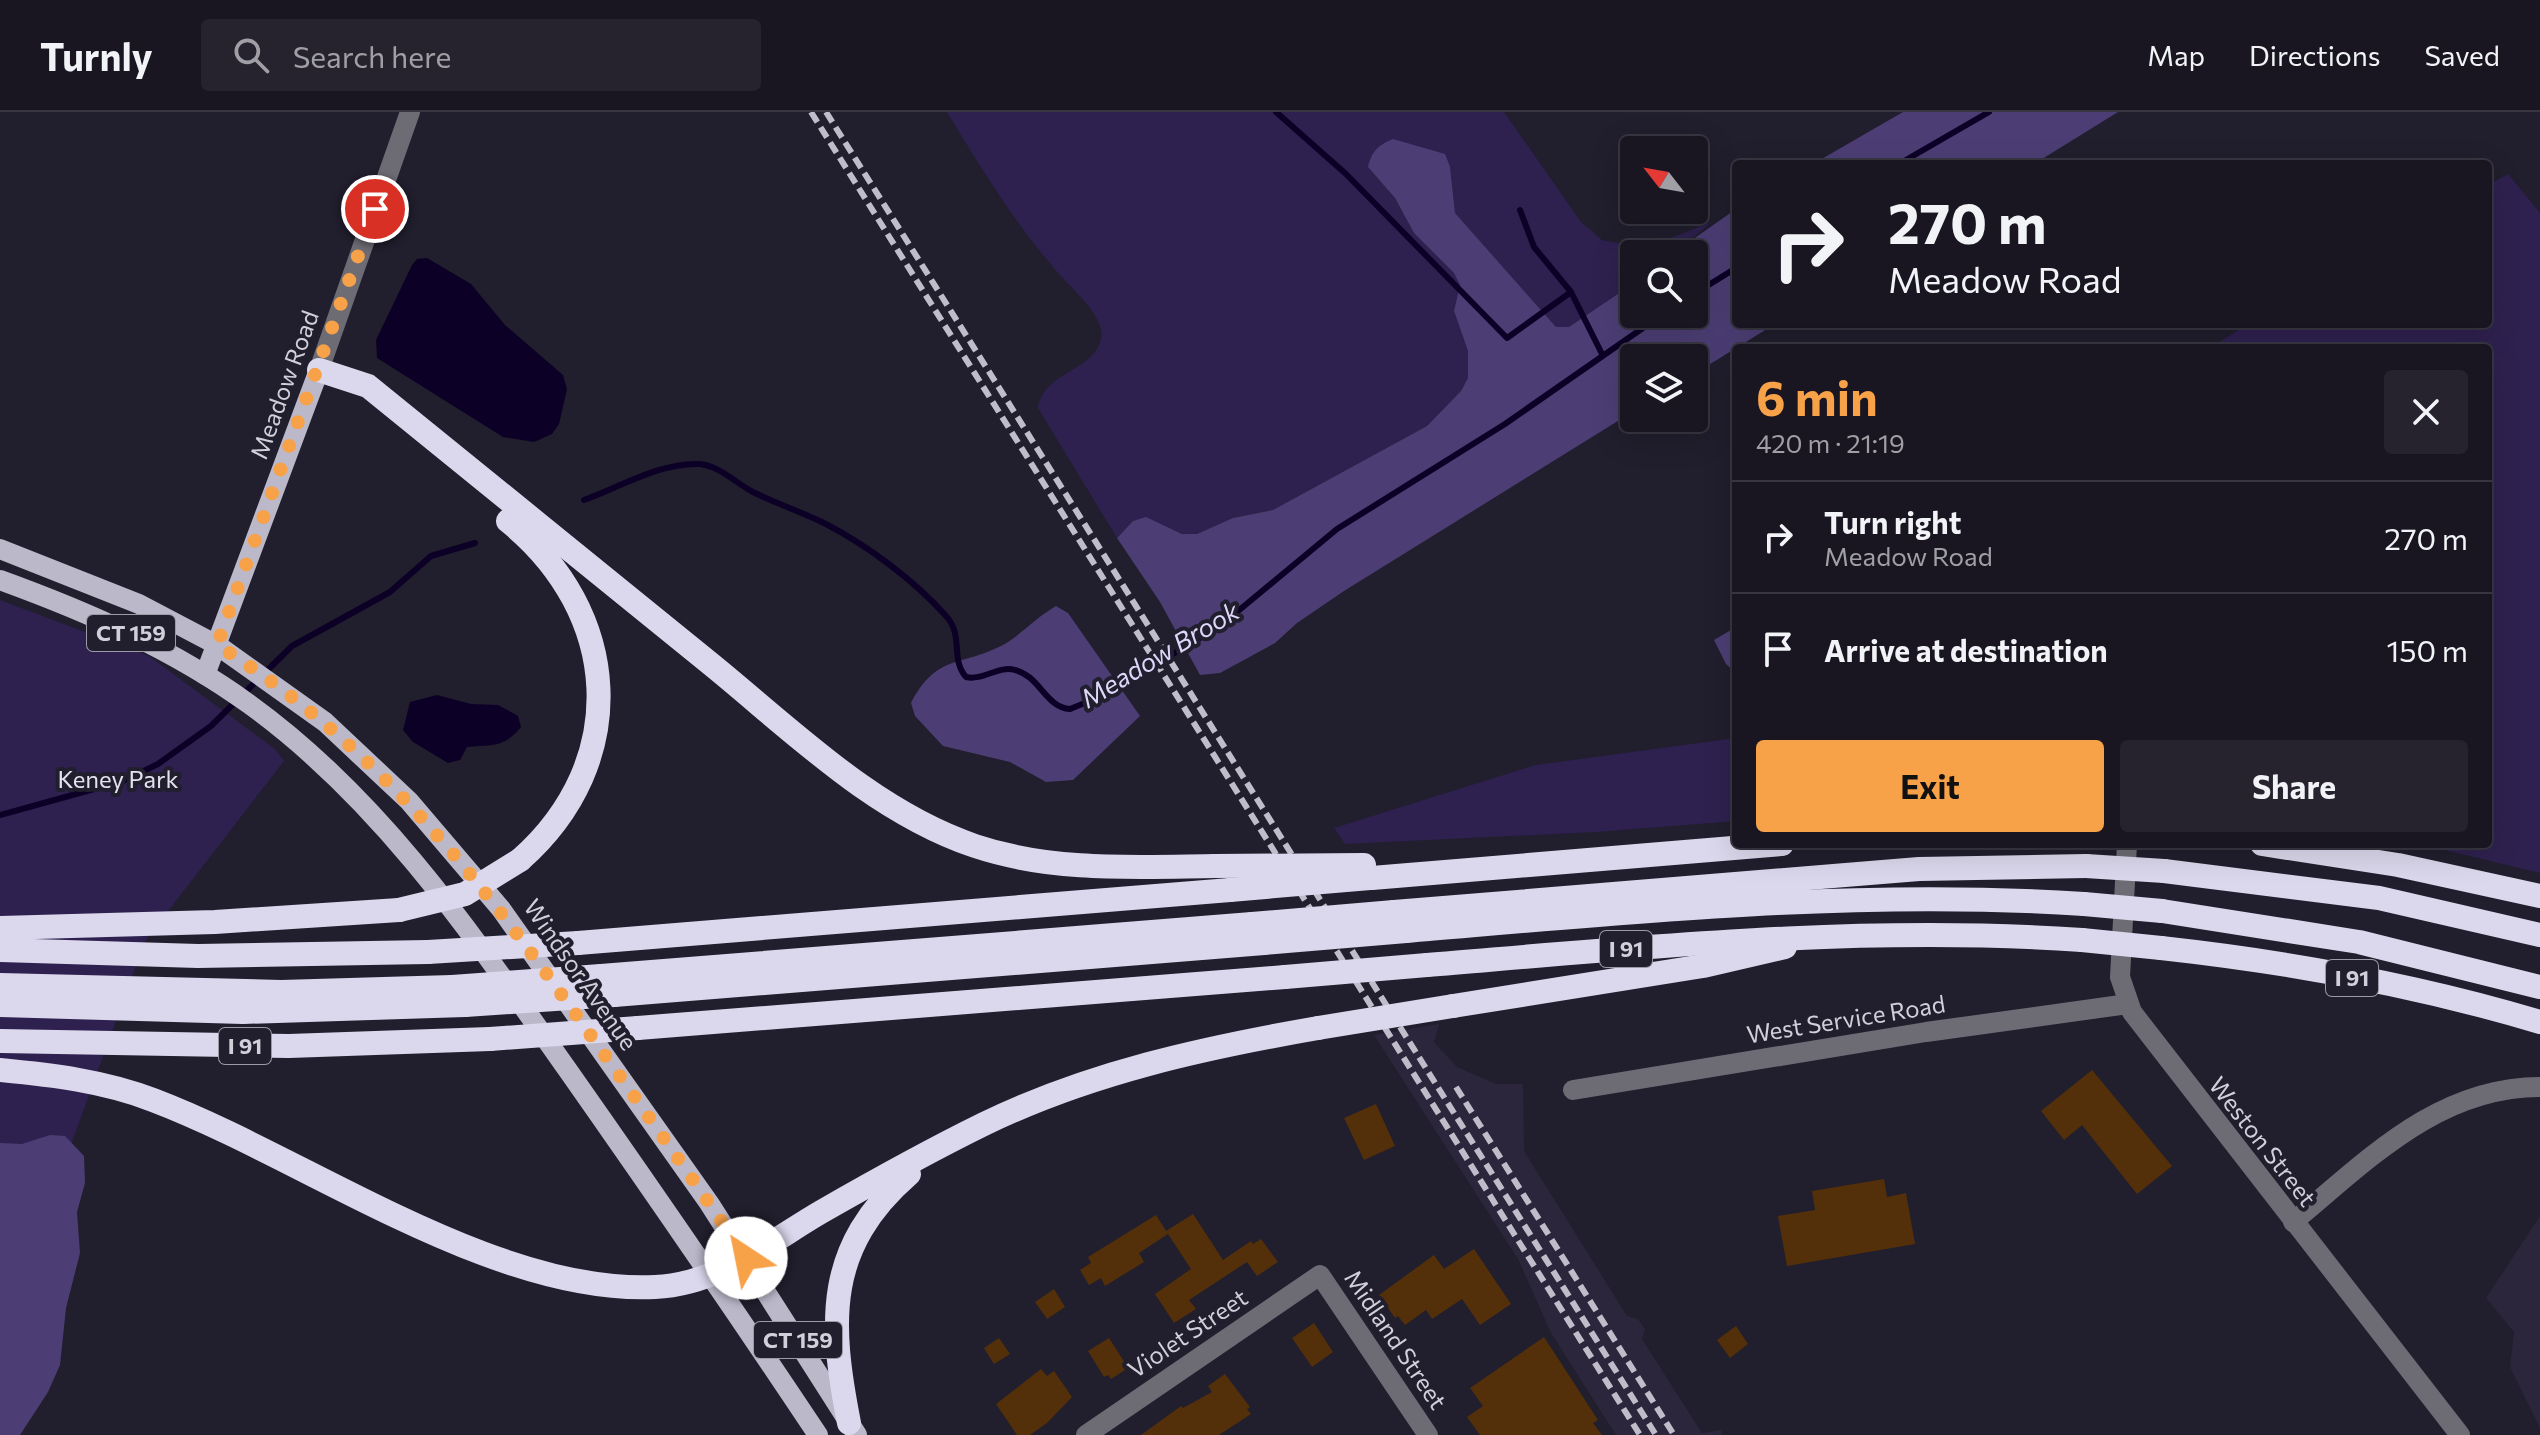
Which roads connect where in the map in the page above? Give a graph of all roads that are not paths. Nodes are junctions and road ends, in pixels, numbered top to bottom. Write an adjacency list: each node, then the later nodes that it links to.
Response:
1 (410, 112): 2 (street, Meadow Road)
2 (319, 370): 5 (main road, Meadow Road); 10 (highway, bridge); 13 (highway, bridge)
3 (2, 556): 5 (main road, Windsor Avenue / CT 159)
4 (0, 580): 6 (main road, CT 159)
5 (217, 645): 6 (main road, Meadow Road); 29 (main road, Windsor Avenue / CT 159)
6 (205, 675): 31 (main road, CT 159)
7 (1733, 848): 10 (highway)
8 (2127, 848): 20 (street, Weston Street)
9 (2288, 848): 11 (highway)
10 (1368, 872): 16 (highway, bridge)
11 (2540, 896)
12 (1400, 922): 15 (highway, bridge); 18 (highway, bridge); 19 (highway, bridge)
13 (0, 928)
14 (1826, 935): 22 (highway, I 91, bridge); 23 (highway, I 91, bridge); 27 (highway, bridge)
15 (2540, 935)
16 (0, 950)
17 (0, 985): 19 (highway)
18 (2540, 987)
19 (459, 996): 21 (highway)
20 (2128, 1004): 26 (street, West Service Road); 28 (street, Weston Street)
21 (0, 1005)
22 (2540, 1022)
23 (0, 1041)
24 (0, 1070): 31 (highway)
25 (2540, 1087): 28 (street)
26 (1573, 1090)
27 (957, 1138): 29 (highway); 32 (highway)
28 (2293, 1222): 36 (street, Weston Street)
29 (746, 1258): 31 (highway); 32 (main road, Windsor Avenue / CT 159)
30 (1320, 1275): 34 (street, Violet Street); 35 (street, Midland Street)
31 (711, 1276): 33 (main road, CT 159)
32 (846, 1431)
33 (818, 1435)
34 (1086, 1435)
35 (1428, 1435)
36 (2460, 1435)

